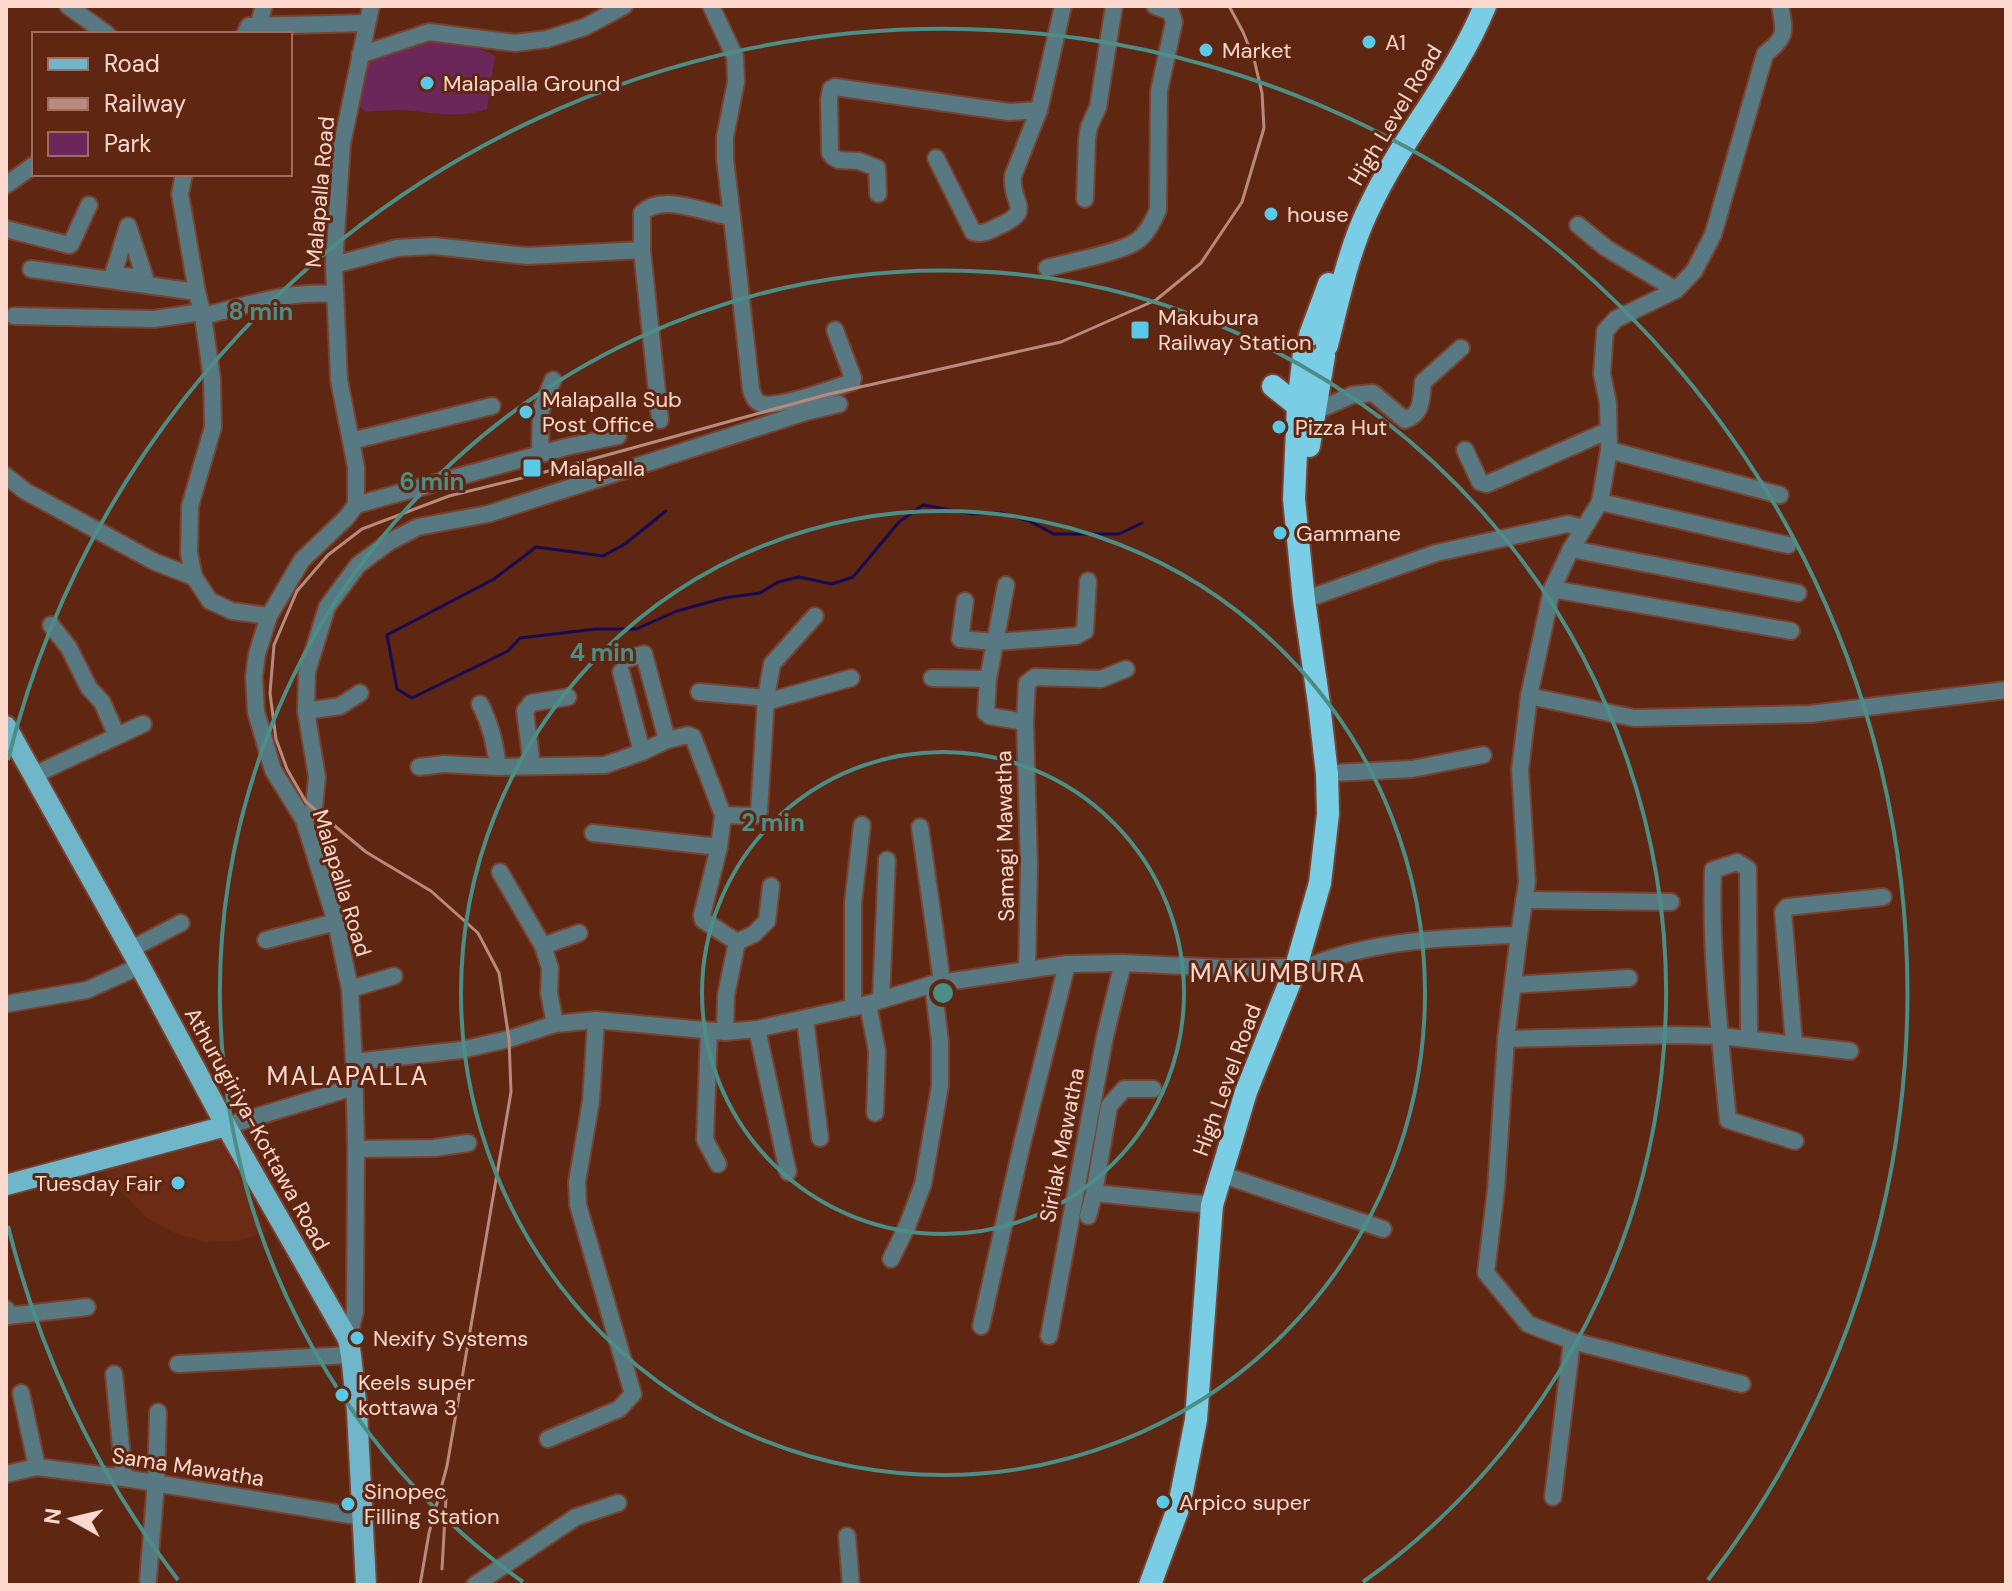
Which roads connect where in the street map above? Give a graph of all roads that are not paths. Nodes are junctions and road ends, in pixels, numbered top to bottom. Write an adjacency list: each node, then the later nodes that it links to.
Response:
1 (68, 6): 14 (street)
2 (264, 6): 13 (street)
3 (371, 6): 12 (street, Malapalla Road)
4 (624, 6): 15 (street)
5 (711, 6): 24 (street)
6 (1063, 6): 16 (street)
7 (1114, 6): 22 (street)
8 (1155, 6): 29 (street)
9 (1474, 6): 37 (highway, High Level Road)
10 (1485, 6): 37 (highway, High Level Road)
11 (1780, 6): 31 (street)
12 (367, 23): 13 (street); 15 (street, Malapalla Road)
13 (252, 30)
14 (104, 32)
15 (360, 55): 28 (street, Malapalla Road)
16 (1039, 110): 17 (street); 21 (street)
17 (936, 158)
18 (32, 166): 20 (street)
19 (184, 176): 32 (street)
20 (6, 185)
21 (878, 194)
22 (1085, 199)
23 (89, 205): 26 (street)
24 (732, 217): 27 (street); 36 (street)
25 (1578, 225): 31 (street)
26 (6, 229)
27 (642, 250): 28 (street); 44 (street)
28 (334, 265): 33 (street, Malapalla Road)
29 (1047, 268)
30 (31, 269): 32 (street)
31 (1676, 290): 45 (street)
32 (197, 292): 34 (street)
33 (334, 294): 34 (street); 47 (street, Malapalla Road)
34 (202, 314): 35 (street); 58 (street)
35 (14, 316)
36 (835, 330)
37 (1316, 347): 43 (highway, High Level Road)
38 (1461, 348): 43 (street)
39 (553, 380): 50 (street)
40 (1273, 386): 43 (highway)
41 (839, 404): 81 (street)
42 (492, 406): 47 (street)
43 (1306, 409): 63 (highway, High Level Road)
44 (660, 420)
45 (1607, 431): 48 (street); 49 (street)
46 (618, 436): 50 (street)
47 (351, 441): 54 (street, Malapalla Road)
48 (1465, 450)
49 (1609, 450): 52 (street); 53 (street)
50 (540, 454): 54 (street)
51 (6, 476): 58 (street)
52 (1780, 495)
53 (1600, 502): 55 (street); 56 (street)
54 (356, 505): 65 (street, Malapalla Road)
55 (1583, 528): 57 (street); 63 (street)
56 (1788, 545)
57 (1571, 549): 61 (street); 62 (street)
58 (194, 577): 65 (street)
59 (1088, 581): 69 (street)
60 (1006, 585): 69 (street)
61 (1552, 589): 68 (street); 77 (street)
62 (1798, 593)
63 (1308, 599): 92 (highway, High Level Road); 116 (highway, High Level Road)
64 (965, 601): 69 (street)
65 (269, 616): 95 (street, Malapalla Road)
66 (815, 616): 79 (street)
67 (51, 625): 85 (street)
68 (1791, 631)
69 (996, 642): 73 (street)
70 (1126, 669): 82 (street, Samagi Mawatha)
71 (851, 678): 79 (street)
72 (932, 678): 73 (street)
73 (988, 679): 82 (street)
74 (2006, 690): 77 (street)
75 (699, 692): 79 (street)
76 (360, 693): 81 (street)
77 (1529, 696): 104 (street)
78 (568, 697): 89 (street)
79 (766, 700): 94 (street)
80 (480, 704): 91 (street)
81 (306, 711): 95 (street)
82 (1025, 722): 117 (street, Samagi Mawatha)
83 (143, 724): 85 (street)
84 (6, 726): 93 (main road, Athurugiriya-Kottawa Road)
85 (117, 736): 93 (street)
86 (667, 740): 87 (street); 87 (street); 94 (street)
87 (642, 752): 89 (street)
88 (1483, 755): 92 (street)
89 (532, 766): 91 (street)
90 (419, 767): 91 (street)
91 (498, 767)
92 (1334, 773): 116 (highway, High Level Road)
93 (34, 775): 113 (main road, Athurugiriya-Kottawa Road)
94 (723, 815): 99 (street)
95 (304, 820): 106 (street, Malapalla Road)
96 (862, 825): 123 (street)
97 (920, 827): 120 (street)
98 (593, 833): 99 (street)
99 (719, 847): 111 (street)
100 (887, 860): 123 (street)
101 (500, 872): 112 (street)
102 (771, 886): 111 (street)
103 (1883, 897): 133 (street)
104 (1524, 900): 105 (street); 109 (street)
105 (1671, 902)
106 (336, 922): 110 (street); 122 (street, Malapalla Road)
107 (181, 923): 113 (street)
108 (579, 933): 112 (street)
109 (1519, 935): 116 (street); 121 (street)
110 (266, 940)
111 (737, 942): 129 (street)
112 (543, 946): 127 (street)
113 (135, 958): 124 (street); 139 (main road, Athurugiriya-Kottawa Road)
114 (1123, 963): 115 (street); 116 (street); 156 (street, Sirilak Mawatha)
115 (1067, 964): 117 (street); 155 (street)
116 (1300, 968): 146 (highway, High Level Road); 149 (highway, High Level Road)
117 (1027, 969): 120 (street)
118 (394, 976): 122 (street)
119 (1629, 978): 121 (street)
120 (938, 983): 123 (street); 152 (street)
121 (1513, 985): 131 (street)
122 (350, 989): 135 (street, Malapalla Road)
123 (868, 1003): 125 (street); 138 (street)
124 (6, 1004)
125 (805, 1019): 128 (street); 140 (street)
126 (596, 1020): 127 (street); 129 (street); 165 (street)
127 (555, 1024): 135 (street)
128 (757, 1029): 129 (street); 145 (street)
129 (717, 1032): 144 (street)
130 (1720, 1036): 131 (street); 132 (street); 132 (street); 141 (street)
131 (1506, 1039): 157 (street)
132 (1749, 1039): 133 (street)
133 (1794, 1044): 134 (street)
134 (1850, 1051)
135 (354, 1062): 136 (street, Malapalla Road)
136 (354, 1087): 139 (street); 143 (street, Malapalla Road)
137 (1153, 1089): 148 (street)
138 (875, 1113)
139 (226, 1126): 147 (main road); 158 (main road, Athurugiriya-Kottawa Road)
140 (820, 1138)
141 (1795, 1141)
142 (468, 1143): 143 (street)
143 (356, 1149): 158 (street, Malapalla Road)
144 (718, 1164)
145 (788, 1172)
146 (1226, 1176): 151 (street); 164 (highway, High Level Road)
147 (6, 1185)
148 (1094, 1193): 149 (street); 150 (street)
149 (1212, 1205): 164 (highway, High Level Road)
150 (1088, 1216)
151 (1383, 1229)
152 (891, 1259)
153 (87, 1307): 154 (street)
154 (6, 1309)
155 (981, 1326)
156 (1049, 1336)
157 (1572, 1341): 161 (street); 170 (street)
158 (349, 1347): 159 (street); 172 (main road, Athurugiriya-Kottawa Road)
159 (178, 1364)
160 (114, 1374): 168 (street)
161 (1742, 1384)
162 (21, 1393): 166 (street)
163 (158, 1412): 169 (street)
164 (1200, 1421): 178 (highway, High Level Road); 179 (highway, High Level Road)
165 (548, 1439)
166 (37, 1467): 167 (street, Sama Mawatha); 168 (street, Sama Mawatha)
167 (6, 1474)
168 (124, 1478): 169 (street, Sama Mawatha)
169 (156, 1483): 172 (street, Sama Mawatha); 174 (street)
170 (1553, 1497)
171 (618, 1503): 176 (street)
172 (362, 1517): 175 (main road, Athurugiriya-Kottawa Road)
173 (847, 1536): 177 (street)
174 (148, 1580)
175 (366, 1585)
176 (475, 1585)
177 (851, 1585)
178 (1150, 1585)
179 (1159, 1585)

